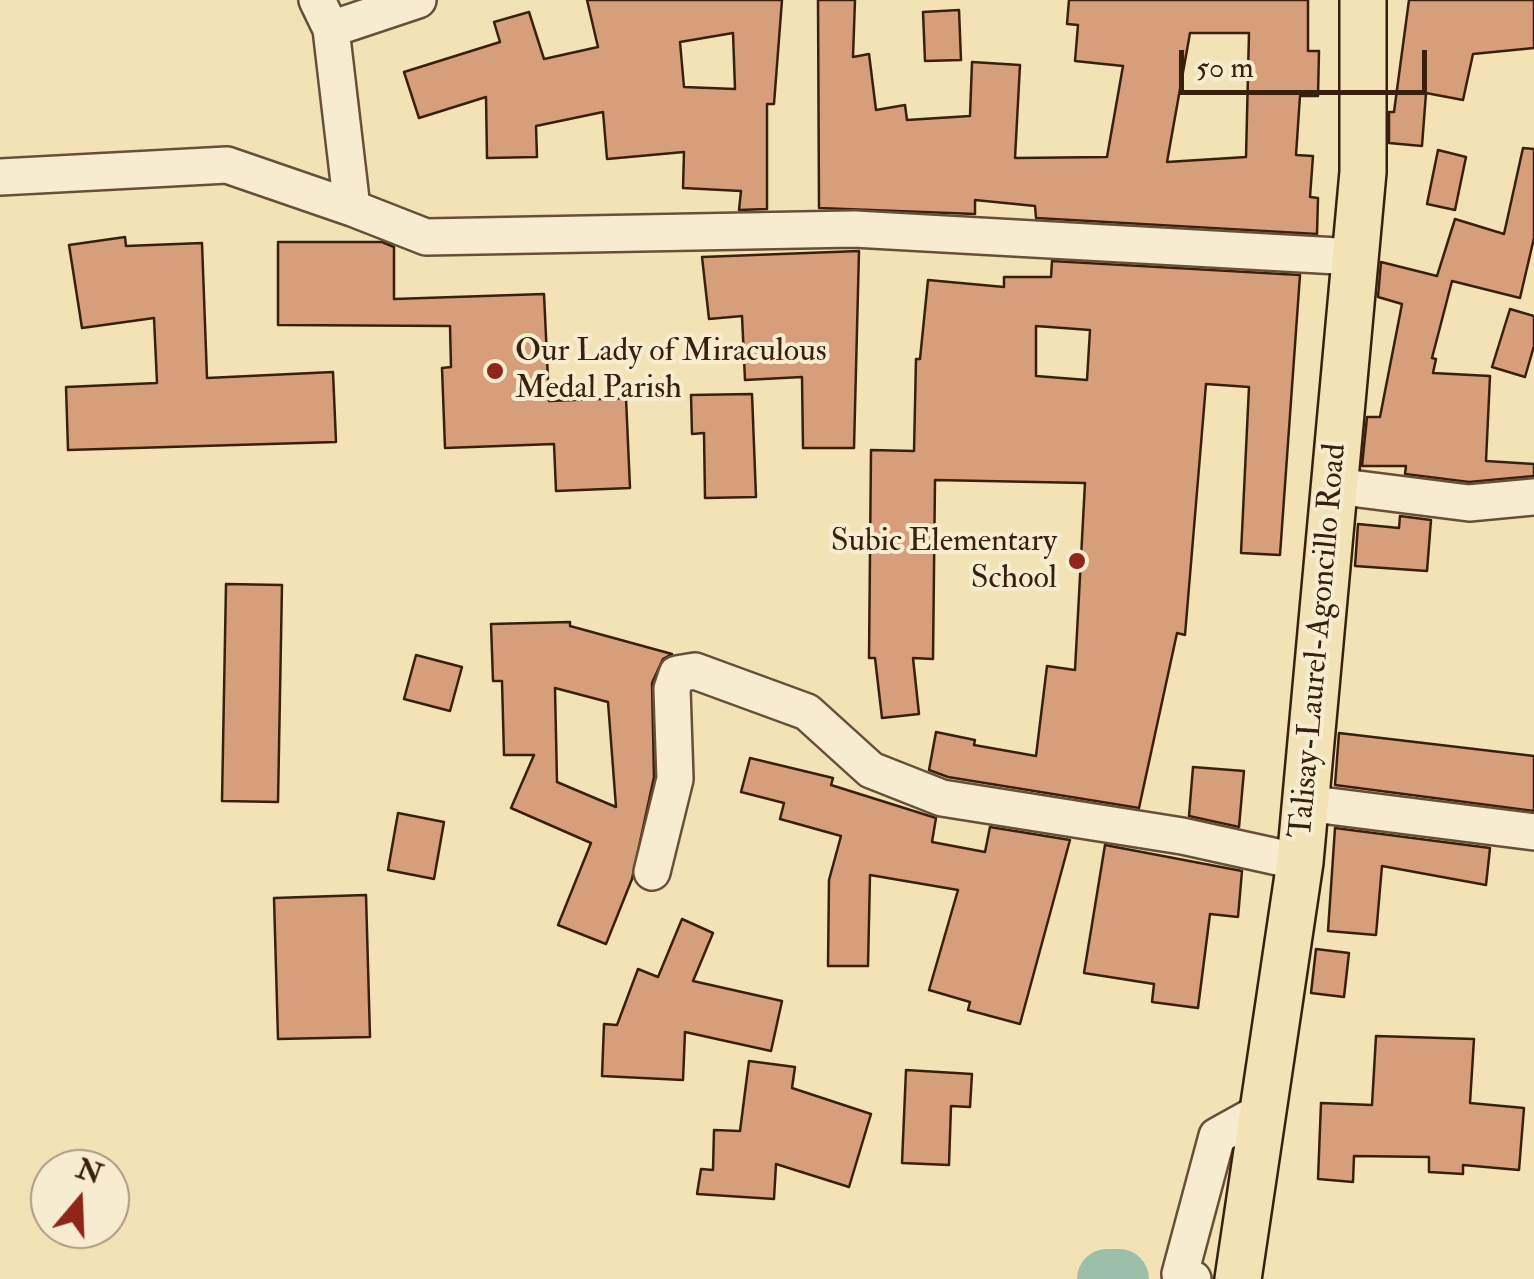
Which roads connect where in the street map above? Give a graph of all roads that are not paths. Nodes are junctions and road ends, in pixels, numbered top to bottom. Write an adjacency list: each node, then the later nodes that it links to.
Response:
1 (418, 0): 3 (street)
2 (1363, 0): 6 (main road, Talisay-Laurel-Agoncillo Road)
3 (324, 14): 5 (street)
4 (0, 177): 5 (street)
5 (352, 208): 6 (street)
6 (1356, 257): 7 (main road, Talisay-Laurel-Agoncillo Road)
7 (1334, 486): 8 (street); 9 (main road, Talisay-Laurel-Agoncillo Road)
8 (1534, 497)
9 (1306, 803): 10 (street); 11 (main road, Talisay-Laurel-Agoncillo Road)
10 (1534, 832)
11 (1300, 862): 12 (street); 13 (main road, Talisay-Laurel-Agoncillo Road)
12 (652, 872)
13 (1262, 1112): 14 (main road, Talisay-Laurel-Agoncillo Road); 15 (street)
14 (1239, 1270)
15 (1193, 1279)

